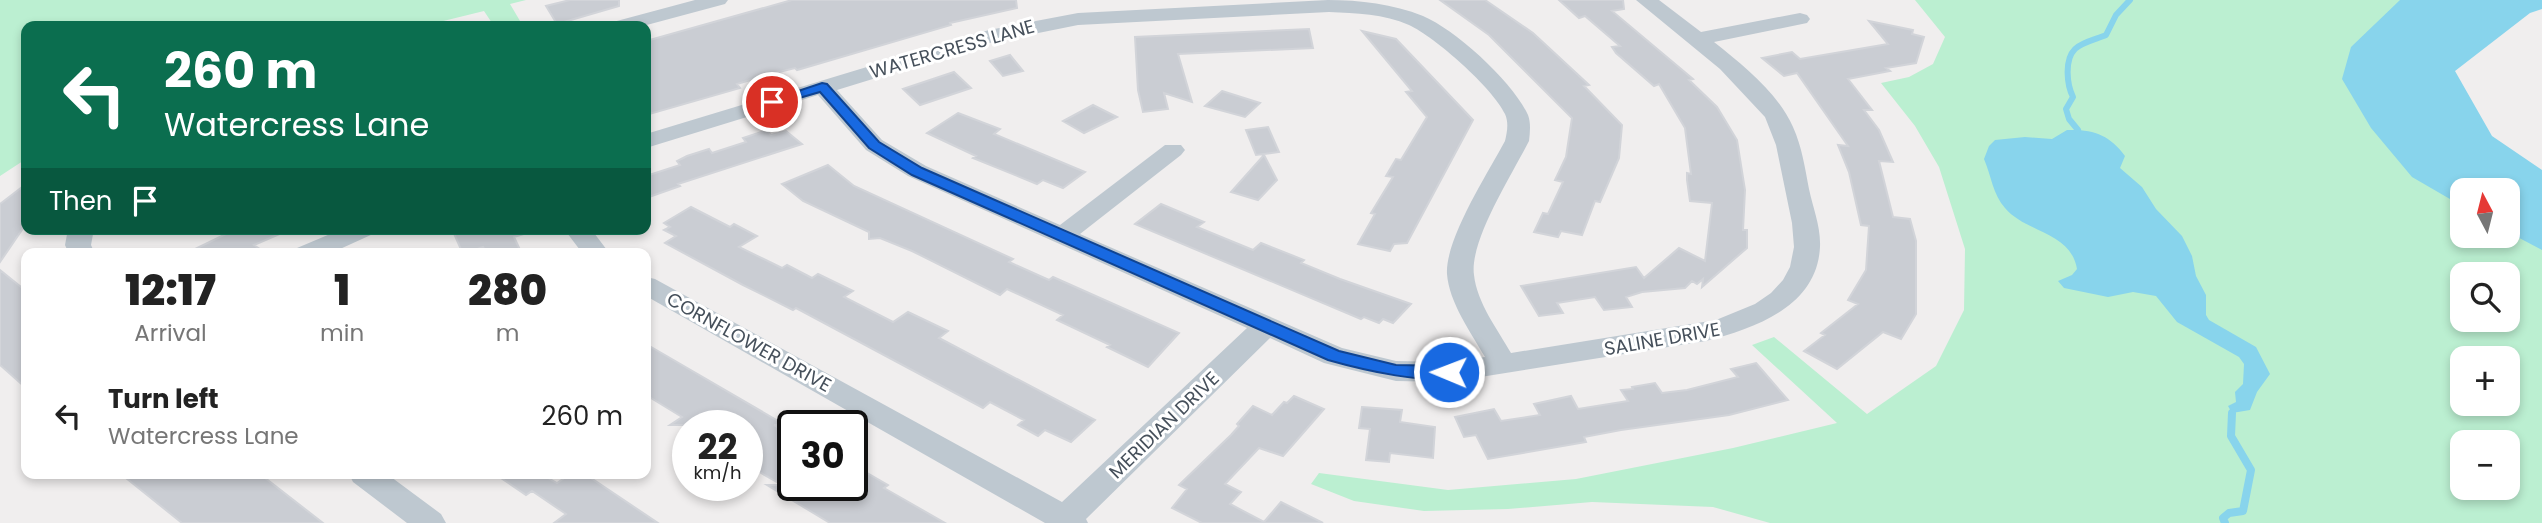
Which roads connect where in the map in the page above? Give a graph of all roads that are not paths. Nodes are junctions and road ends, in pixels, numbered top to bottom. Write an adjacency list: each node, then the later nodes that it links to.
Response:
1 (718, 0): 5 (street)
2 (1646, 0): 6 (street, SALINE DRIVE)
3 (1115, 8): 7 (street, WATERCRESS LANE); 15 (street, WATERCRESS LANE)
4 (1800, 19): 6 (street)
5 (639, 21)
6 (1695, 40): 15 (street, SALINE DRIVE)
7 (822, 87): 8 (street, WATERCRESS LANE); 11 (street, SALINE DRIVE)
8 (651, 139)
9 (1173, 150): 11 (street)
10 (350, 235): 12 (street)
11 (1062, 235): 14 (street, SALINE DRIVE)
12 (320, 248)
13 (651, 288): 17 (street, CORNFLOWER DRIVE)
14 (1266, 326): 15 (street, SALINE DRIVE); 17 (street, MERIDIAN DRIVE)
15 (1504, 365)
16 (371, 479): 18 (street)
17 (1066, 522)
18 (430, 523)

